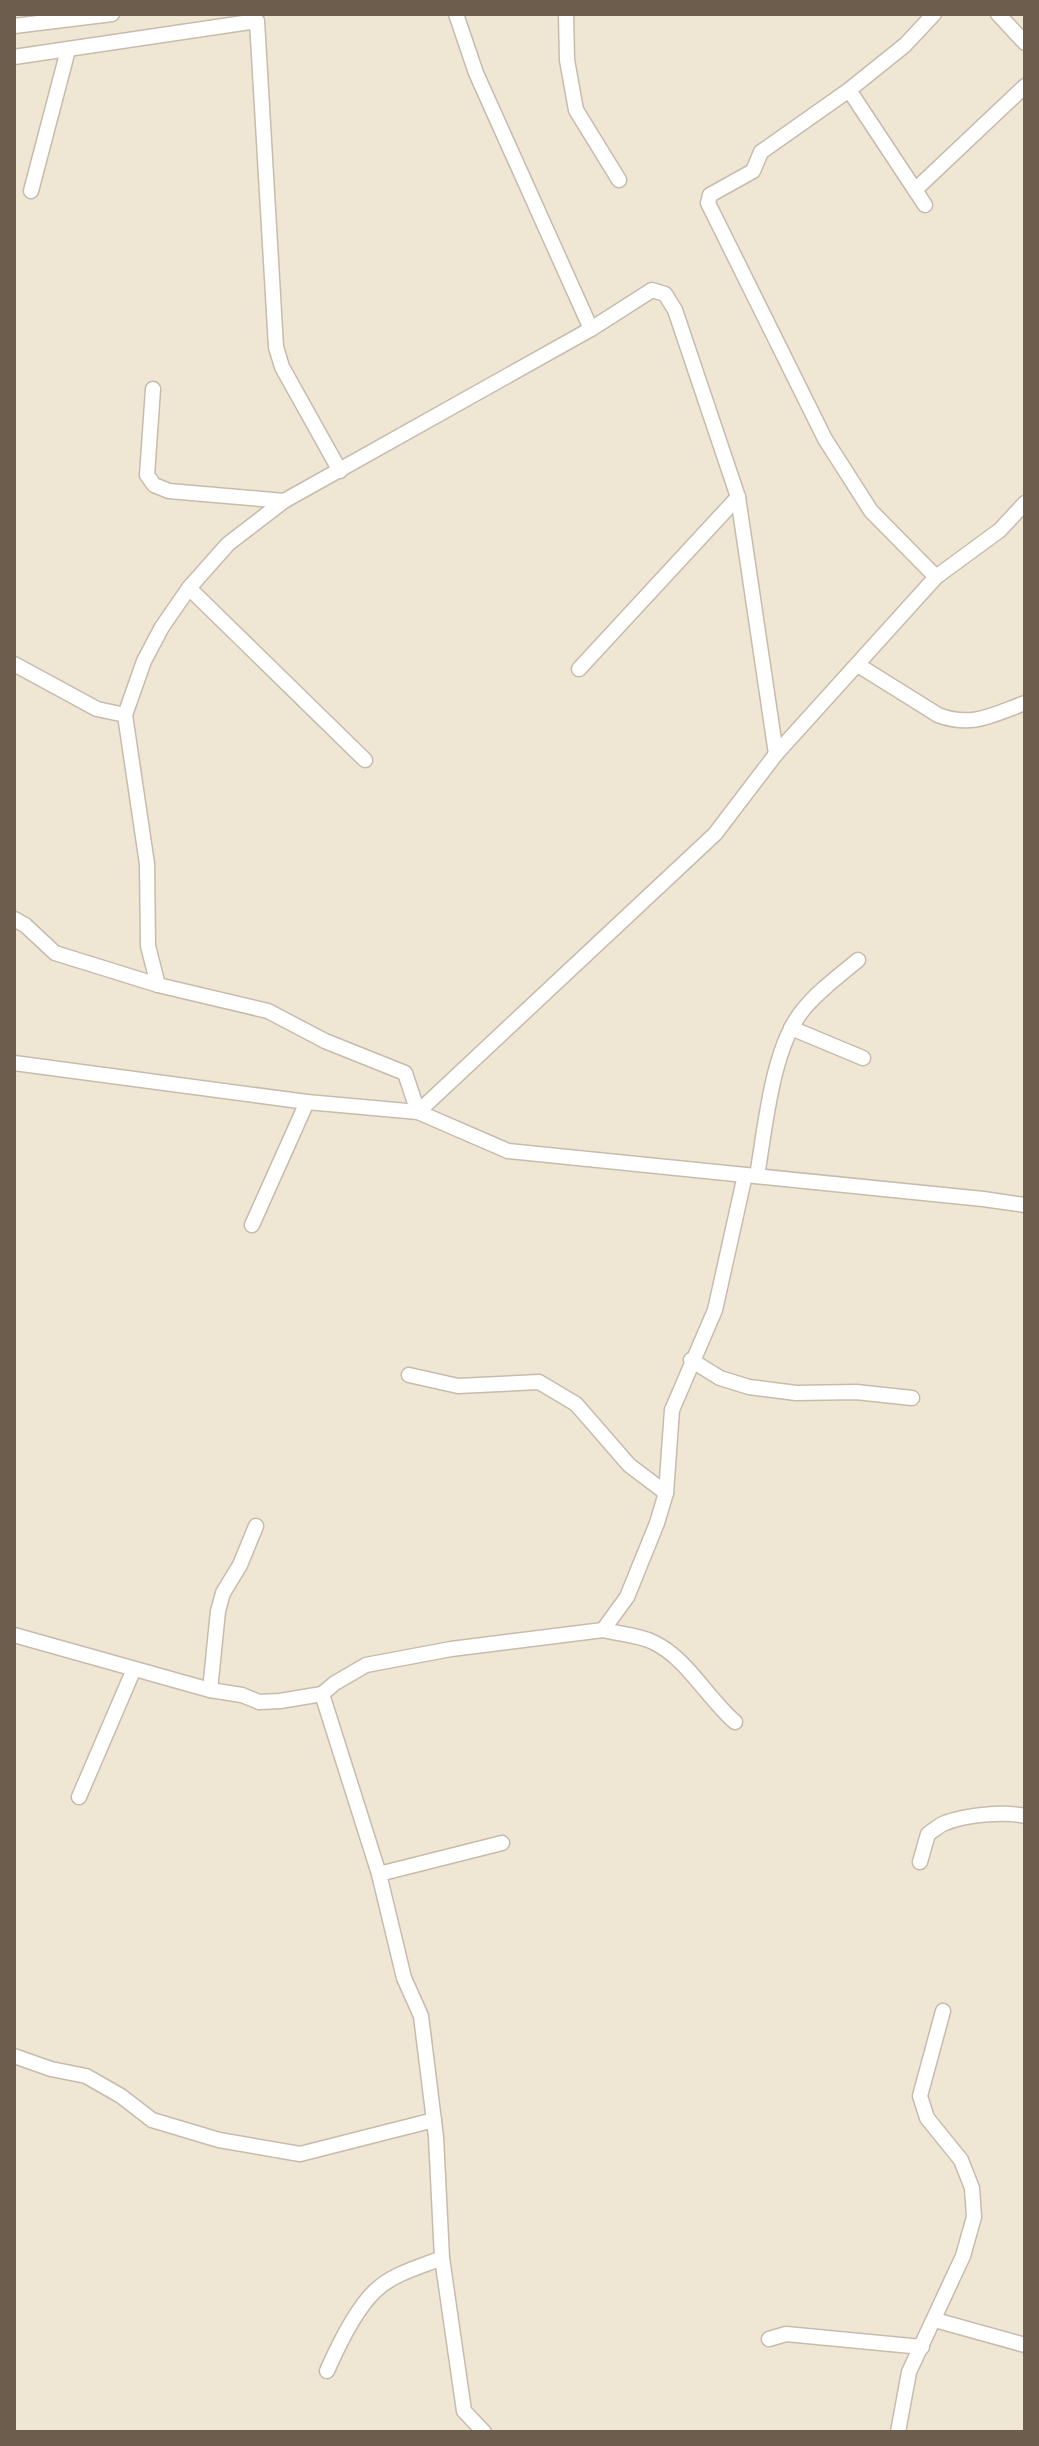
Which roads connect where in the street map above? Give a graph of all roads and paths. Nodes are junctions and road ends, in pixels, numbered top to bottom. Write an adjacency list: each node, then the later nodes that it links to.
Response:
1 (112, 14): 7 (street)
2 (456, 14): 17 (street)
3 (566, 14): 13 (street)
4 (934, 14): 12 (street)
5 (998, 14): 8 (street)
6 (256, 18): 9 (street); 19 (street)
7 (14, 26)
8 (1025, 43)
9 (68, 50): 10 (street); 15 (street)
10 (14, 57)
11 (1025, 86): 14 (street)
12 (849, 90): 14 (street); 23 (street)
13 (619, 180)
14 (915, 190): 16 (street)
15 (31, 191)
16 (925, 205)
17 (591, 329): 19 (street); 20 (street)
18 (153, 389): 21 (street)
19 (340, 471): 21 (street)
20 (738, 497): 27 (street); 30 (street)
21 (284, 501): 24 (street)
22 (1025, 503): 23 (street)
23 (936, 577): 26 (street)
24 (189, 588): 29 (street); 31 (street)
25 (14, 664): 29 (street)
26 (858, 665): 28 (street); 30 (street)
27 (579, 669)
28 (1025, 703)
29 (125, 715): 34 (street)
30 (776, 754): 39 (street)
31 (365, 760)
32 (14, 919): 34 (street)
33 (858, 960): 35 (street)
34 (158, 985): 39 (street)
35 (791, 1028): 36 (street); 40 (street)
36 (863, 1058)
37 (14, 1063): 38 (street)
38 (307, 1102): 39 (street); 42 (street)
39 (418, 1112): 40 (street)
40 (751, 1176): 41 (street); 43 (street)
41 (1025, 1205)
42 (252, 1225)
43 (691, 1360): 45 (street); 46 (street)
44 (409, 1375): 46 (street)
45 (912, 1398)
46 (666, 1493): 48 (street)
47 (256, 1526): 51 (street)
48 (603, 1630): 52 (street); 53 (street)
49 (14, 1635): 50 (street)
50 (134, 1669): 51 (street); 54 (street)
51 (210, 1690): 52 (street)
52 (322, 1694): 58 (street)
53 (735, 1722)
54 (79, 1797)
55 (1025, 1816): 57 (street)
56 (502, 1843): 58 (street)
57 (920, 1862)
58 (379, 1874): 61 (street)
59 (943, 2011): 63 (street)
60 (14, 2056): 61 (street)
61 (434, 2120): 62 (street)
62 (442, 2258): 67 (street); 68 (street)
63 (935, 2320): 65 (street); 66 (street)
64 (769, 2339): 66 (street)
65 (1025, 2345)
66 (922, 2347): 69 (street)
67 (327, 2371)
68 (484, 2432)
69 (898, 2432)

